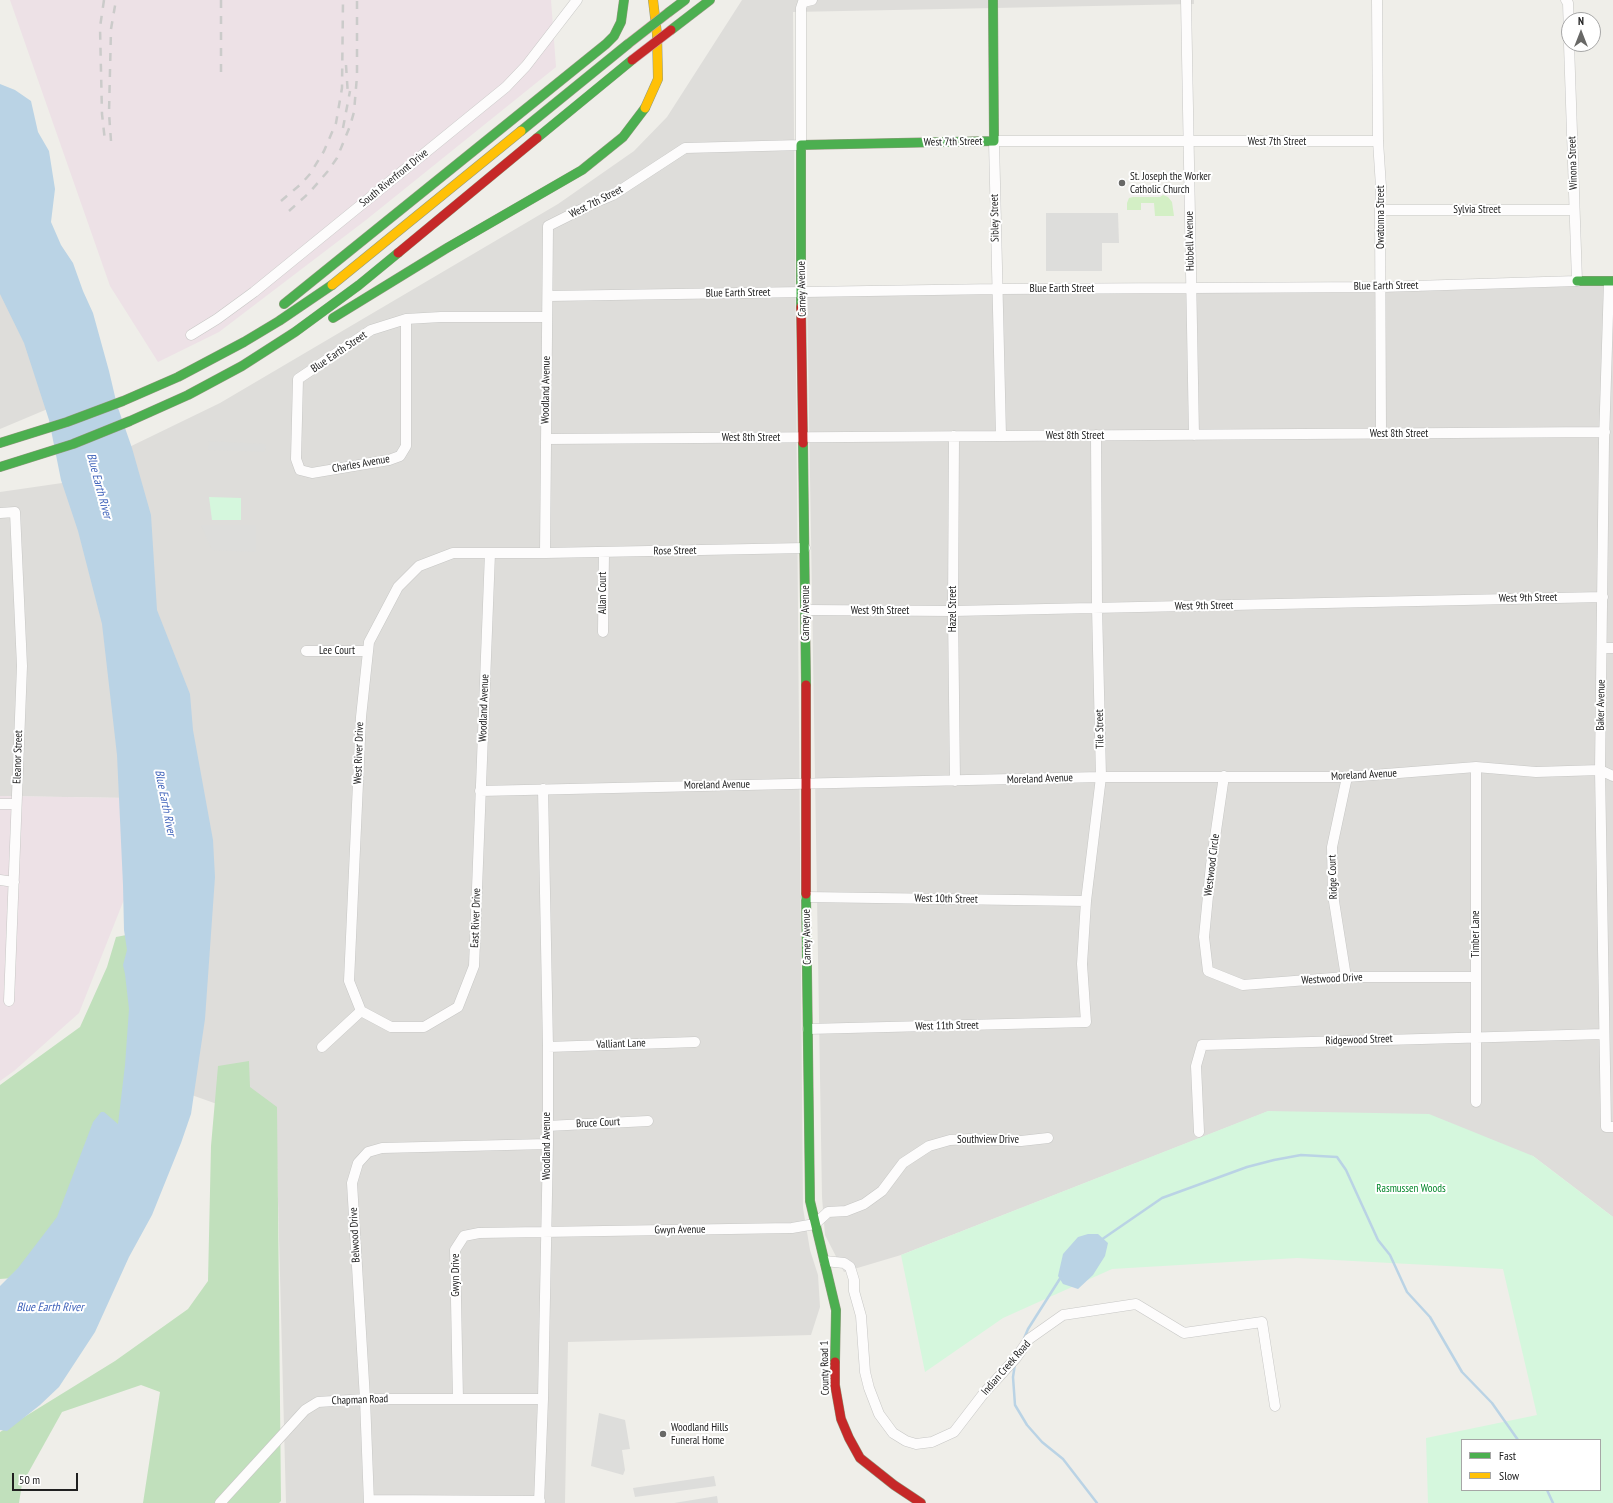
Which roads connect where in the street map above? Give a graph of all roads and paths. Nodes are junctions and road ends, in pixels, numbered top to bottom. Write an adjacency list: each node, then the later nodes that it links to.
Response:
1 (624, 0): 13 (main road)
2 (653, 0): 35 (main road)
3 (685, 0): 34 (main road, bridge)
4 (710, 0): 35 (main road, bridge)
5 (994, 0): 15 (main road, Sibley Street)
6 (1186, 0): 17 (street, Hubbell Avenue)
7 (1377, 0): 16 (street, Owatonna Street)
8 (1566, 0): 12 (street)
9 (574, 1): 33 (street, South Riverfront Drive)
10 (808, 1): 18 (street, Carney Avenue)
11 (613, 2): 13 (main road)
12 (1568, 12)
13 (621, 22): 29 (main road)
14 (1569, 52): 20 (street, Winona Street)
15 (994, 141): 17 (street, West 7th Street); 18 (main road, West 7th Street); 25 (street, Sibley Street)
16 (1378, 141): 17 (street, West 7th Street); 19 (street, Owatonna Street)
17 (1189, 142): 26 (street, Hubbell Avenue)
18 (801, 144): 21 (street, West 7th Street); 27 (main road, Carney Avenue)
19 (1380, 210): 20 (street, Sylvia Street); 24 (street, Owatonna Street)
20 (1574, 210): 22 (street, Winona Street)
21 (548, 226): 28 (street, Woodland Avenue)
22 (1577, 281): 23 (main road); 24 (street, Blue Earth Street)
23 (1611, 282): 37 (street, Baker Avenue)
24 (1381, 287): 26 (street, Blue Earth Street); 38 (street, Owatonna Street)
25 (997, 289): 26 (street, Blue Earth Street); 27 (street, Blue Earth Street); 42 (street, Sibley Street)
26 (1191, 289): 40 (street, Hubbell Avenue)
27 (801, 292): 28 (street, Blue Earth Street); 43 (main road, Carney Avenue)
28 (548, 296): 30 (street, Woodland Avenue)
29 (276, 310)
30 (547, 317): 32 (street, Blue Earth Street); 44 (street, Woodland Avenue)
31 (264, 320): 34 (main road)
32 (406, 320): 36 (street, Blue Earth Street); 36 (street, Charles Avenue)
33 (190, 335)
34 (206, 363): 45 (main road)
35 (242, 366): 46 (main road)
36 (298, 379)
37 (1605, 432): 38 (street, West 8th Street); 52 (street, Baker Avenue)
38 (1381, 434): 40 (street, West 8th Street)
39 (1096, 435): 40 (street, West 8th Street); 42 (street, West 8th Street); 53 (street, Tile Street)
40 (1194, 435)
41 (954, 436): 42 (street, West 8th Street); 43 (street, West 8th Street); 55 (street, Hazel Street)
42 (1001, 436)
43 (804, 437): 44 (street, West 8th Street); 48 (main road, Carney Avenue)
44 (546, 439): 50 (street, Woodland Avenue)
45 (0, 443)
46 (0, 467)
47 (0, 513): 72 (street, Eleanor Street)
48 (805, 548): 51 (street, Rose Street); 54 (main road, Carney Avenue)
49 (490, 553): 50 (street, West River Drive); 60 (street, West River Drive); 70 (street, Woodland Avenue)
50 (545, 553): 51 (street, Rose Street)
51 (604, 553): 56 (street, Allan Court)
52 (1603, 597): 53 (street, West 9th Street); 57 (street, Baker Avenue)
53 (1097, 607): 55 (street, West 9th Street); 65 (street, Tile Street)
54 (806, 610): 55 (street, West 9th Street); 68 (main road, Carney Avenue)
55 (953, 611): 67 (street, Hazel Street)
56 (603, 632)
57 (1602, 648): 58 (street); 62 (street, Baker Avenue)
58 (1613, 648)
59 (306, 650): 60 (street, Lee Court)
60 (368, 651): 81 (street, West River Drive)
61 (1476, 767): 62 (street, Moreland Avenue); 66 (street, Moreland Avenue); 79 (street, Timber Lane)
62 (1600, 770): 64 (street); 84 (street, Baker Avenue)
63 (1224, 776): 65 (street, Moreland Avenue); 66 (street, Moreland Avenue); 77 (street, Westwood Circle)
64 (1613, 776)
65 (1101, 777): 67 (street, Moreland Avenue); 76 (street, Tile Street)
66 (1347, 777): 78 (street, Ridge Court)
67 (955, 781): 68 (street, Moreland Avenue)
68 (806, 784): 69 (street, Moreland Avenue); 75 (main road, Carney Avenue)
69 (543, 789): 70 (street, Moreland Avenue); 88 (street, Woodland Avenue)
70 (480, 791): 81 (street, East River Drive)
71 (0, 804): 72 (street)
72 (16, 804): 74 (street, Eleanor Street)
73 (0, 880): 74 (street)
74 (14, 882): 80 (street, Eleanor Street)
75 (806, 897): 76 (street, West 10th Street); 83 (main road, Carney Avenue)
76 (1086, 901): 82 (street, Tile Street)
77 (1206, 954): 78 (street, Westwood Drive)
78 (1346, 977): 79 (street, Westwood Drive)
79 (1476, 977): 85 (street, Timber Lane)
80 (9, 1001)
81 (361, 1011): 87 (street)
82 (1086, 1022): 83 (street, West 11th Street)
83 (808, 1029): 97 (main road, Carney Avenue)
84 (1604, 1034): 85 (street, Ridgewood Street); 89 (street, Baker Avenue)
85 (1476, 1037): 90 (street, Timber Lane); 94 (street, Ridgewood Street)
86 (695, 1042): 88 (street, Valliant Lane)
87 (322, 1046)
88 (548, 1047): 92 (street, Woodland Avenue)
89 (1608, 1056): 93 (street, Baker Avenue)
90 (1476, 1102)
91 (648, 1121): 92 (street, Bruce Court)
92 (547, 1126): 96 (street, Woodland Avenue)
93 (1610, 1127)
94 (1199, 1132)
95 (1048, 1138): 97 (street, Southview Drive)
96 (548, 1144): 98 (street, Woodland Avenue); 100 (street, Belwood Drive)
97 (815, 1224): 98 (street, Gwyn Avenue); 99 (main road, County Road 1)
98 (546, 1232): 101 (street, Gwyn Drive); 102 (street, Woodland Avenue)
99 (825, 1261): 103 (street, Indian Creek Road); 107 (main road, County Road 1)
100 (365, 1399): 101 (street, Chapman Road); 104 (street, Belwood Drive); 106 (street, Chapman Road)
101 (458, 1399): 102 (street, Chapman Road)
102 (543, 1399): 105 (street, Woodland Avenue)
103 (1275, 1406)
104 (369, 1501): 105 (street)
105 (539, 1502)
106 (220, 1503)
107 (921, 1503)

